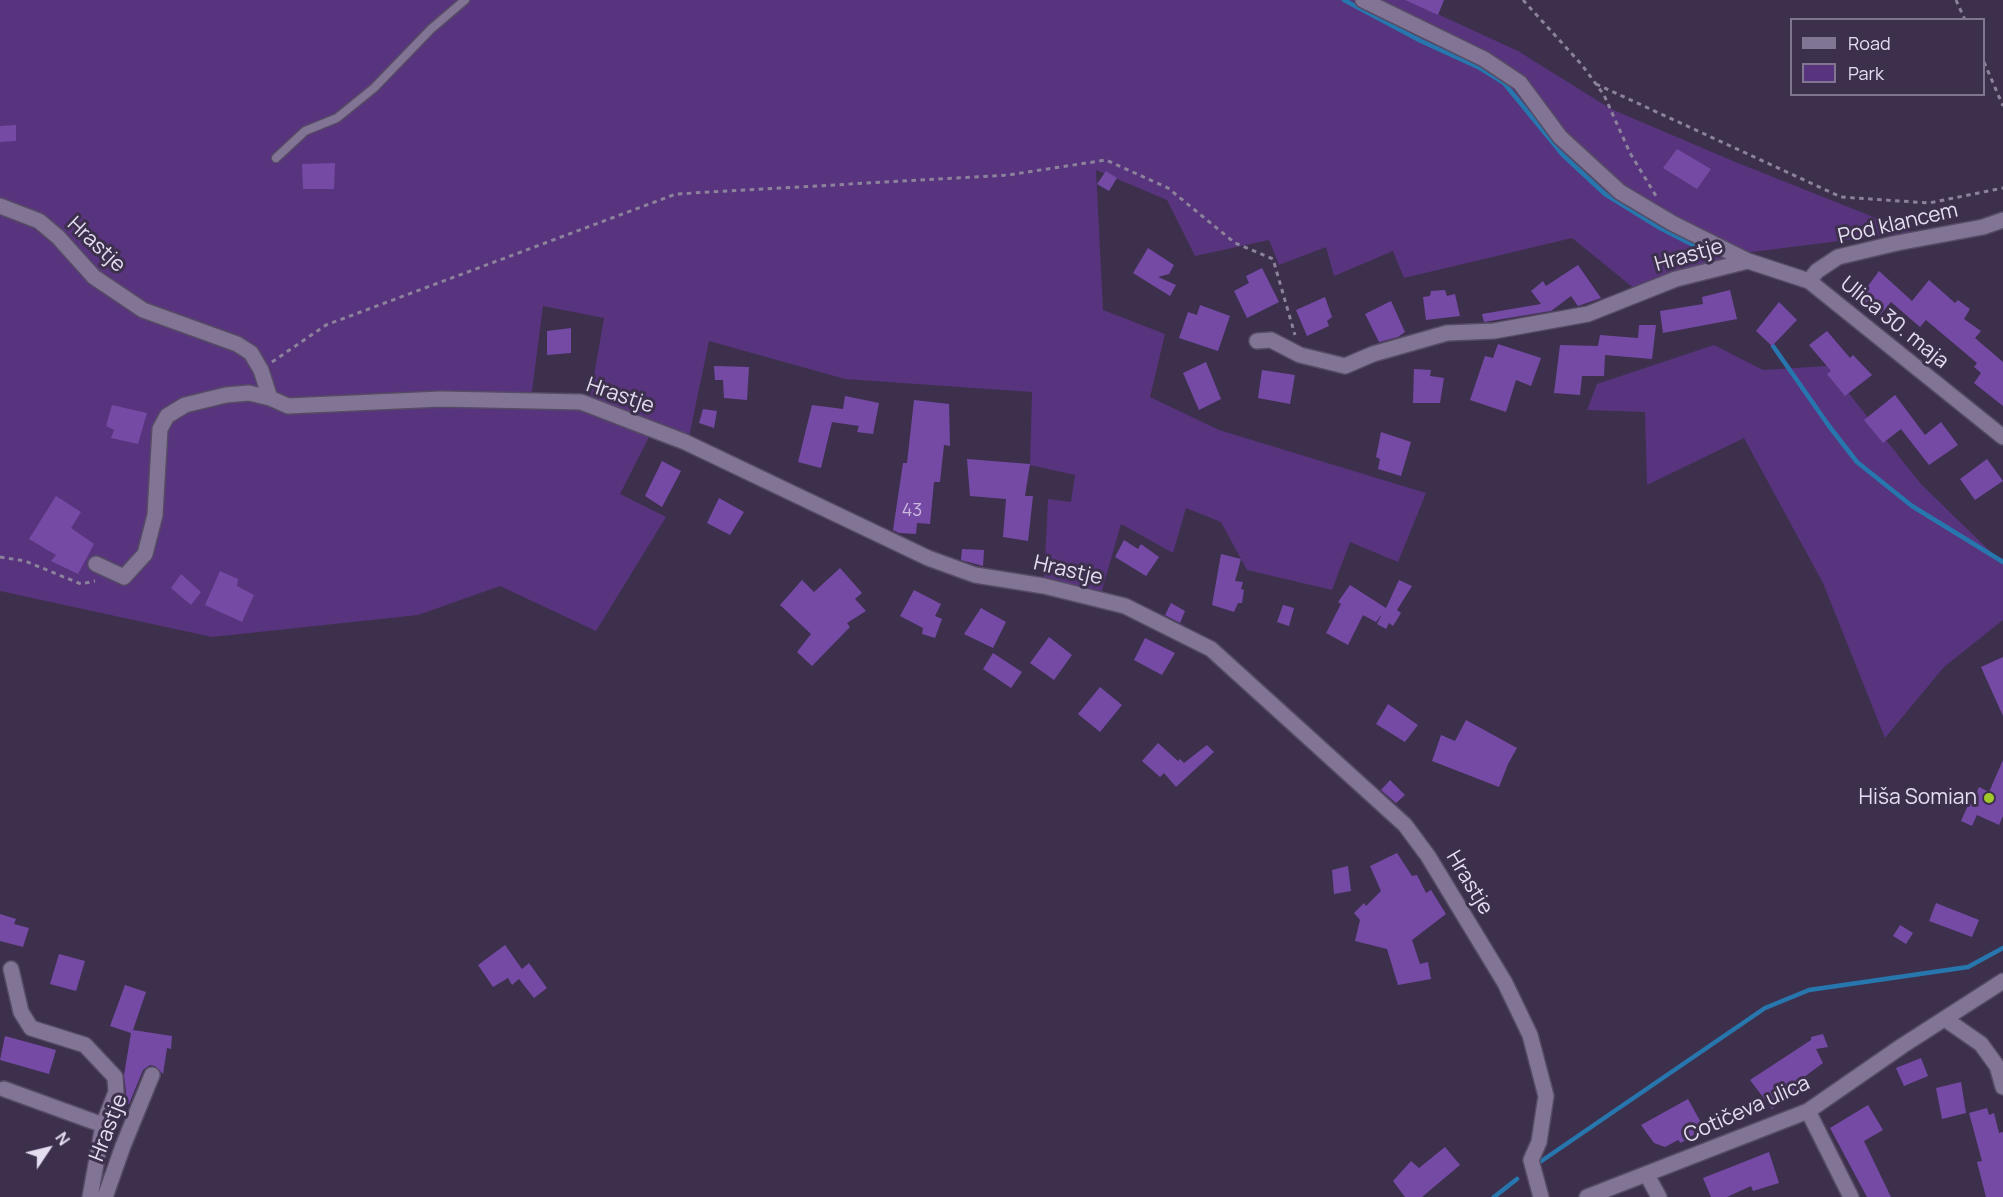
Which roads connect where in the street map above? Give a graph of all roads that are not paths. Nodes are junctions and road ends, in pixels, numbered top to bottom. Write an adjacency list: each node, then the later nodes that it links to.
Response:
1 (465, 0): 3 (lane)
2 (1363, 0): 6 (street, Hrastje)
3 (276, 158)
4 (0, 206): 9 (street, Hrastje)
5 (2003, 220): 7 (street, Pod klancem)
6 (1748, 261): 7 (street, Ulica 30. maja); 8 (street, Hrastje)
7 (1809, 281): 10 (street, Ulica 30. maja)
8 (1257, 341)
9 (270, 398): 11 (street, Hrastje); 23 (street, Hrastje)
10 (2003, 437)
11 (96, 564)
12 (11, 969): 19 (street, Hrastje)
13 (2003, 981): 14 (street, Cotičeva ulica)
14 (1945, 1018): 16 (street); 18 (street, Cotičeva ulica)
15 (152, 1075): 22 (street, Hrastje)
16 (2003, 1087)
17 (4, 1089): 19 (street, Hrastje)
18 (1808, 1111): 20 (street, Cotičeva ulica); 26 (street)
19 (103, 1125): 21 (street, Hrastje)
20 (1647, 1175): 24 (street, Cotičeva ulica); 25 (street)
21 (90, 1197)
22 (105, 1197)
23 (1540, 1197)
24 (1587, 1197)
25 (1659, 1197)
26 (1851, 1197)

